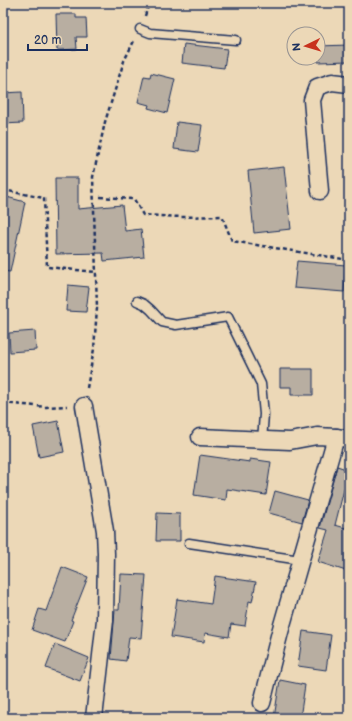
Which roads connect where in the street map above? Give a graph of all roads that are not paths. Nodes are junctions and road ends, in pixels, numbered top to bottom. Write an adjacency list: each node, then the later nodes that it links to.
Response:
1 (140, 29): 2 (lane)
2 (236, 40)
3 (349, 84): 4 (street)
4 (320, 191)
5 (137, 301): 9 (lane)
6 (84, 406): 13 (street)
7 (200, 437): 9 (street)
8 (342, 438): 9 (street); 11 (street)
9 (262, 441)
10 (189, 543): 11 (lane)
11 (300, 560): 12 (street)
12 (262, 702)
13 (94, 718)

